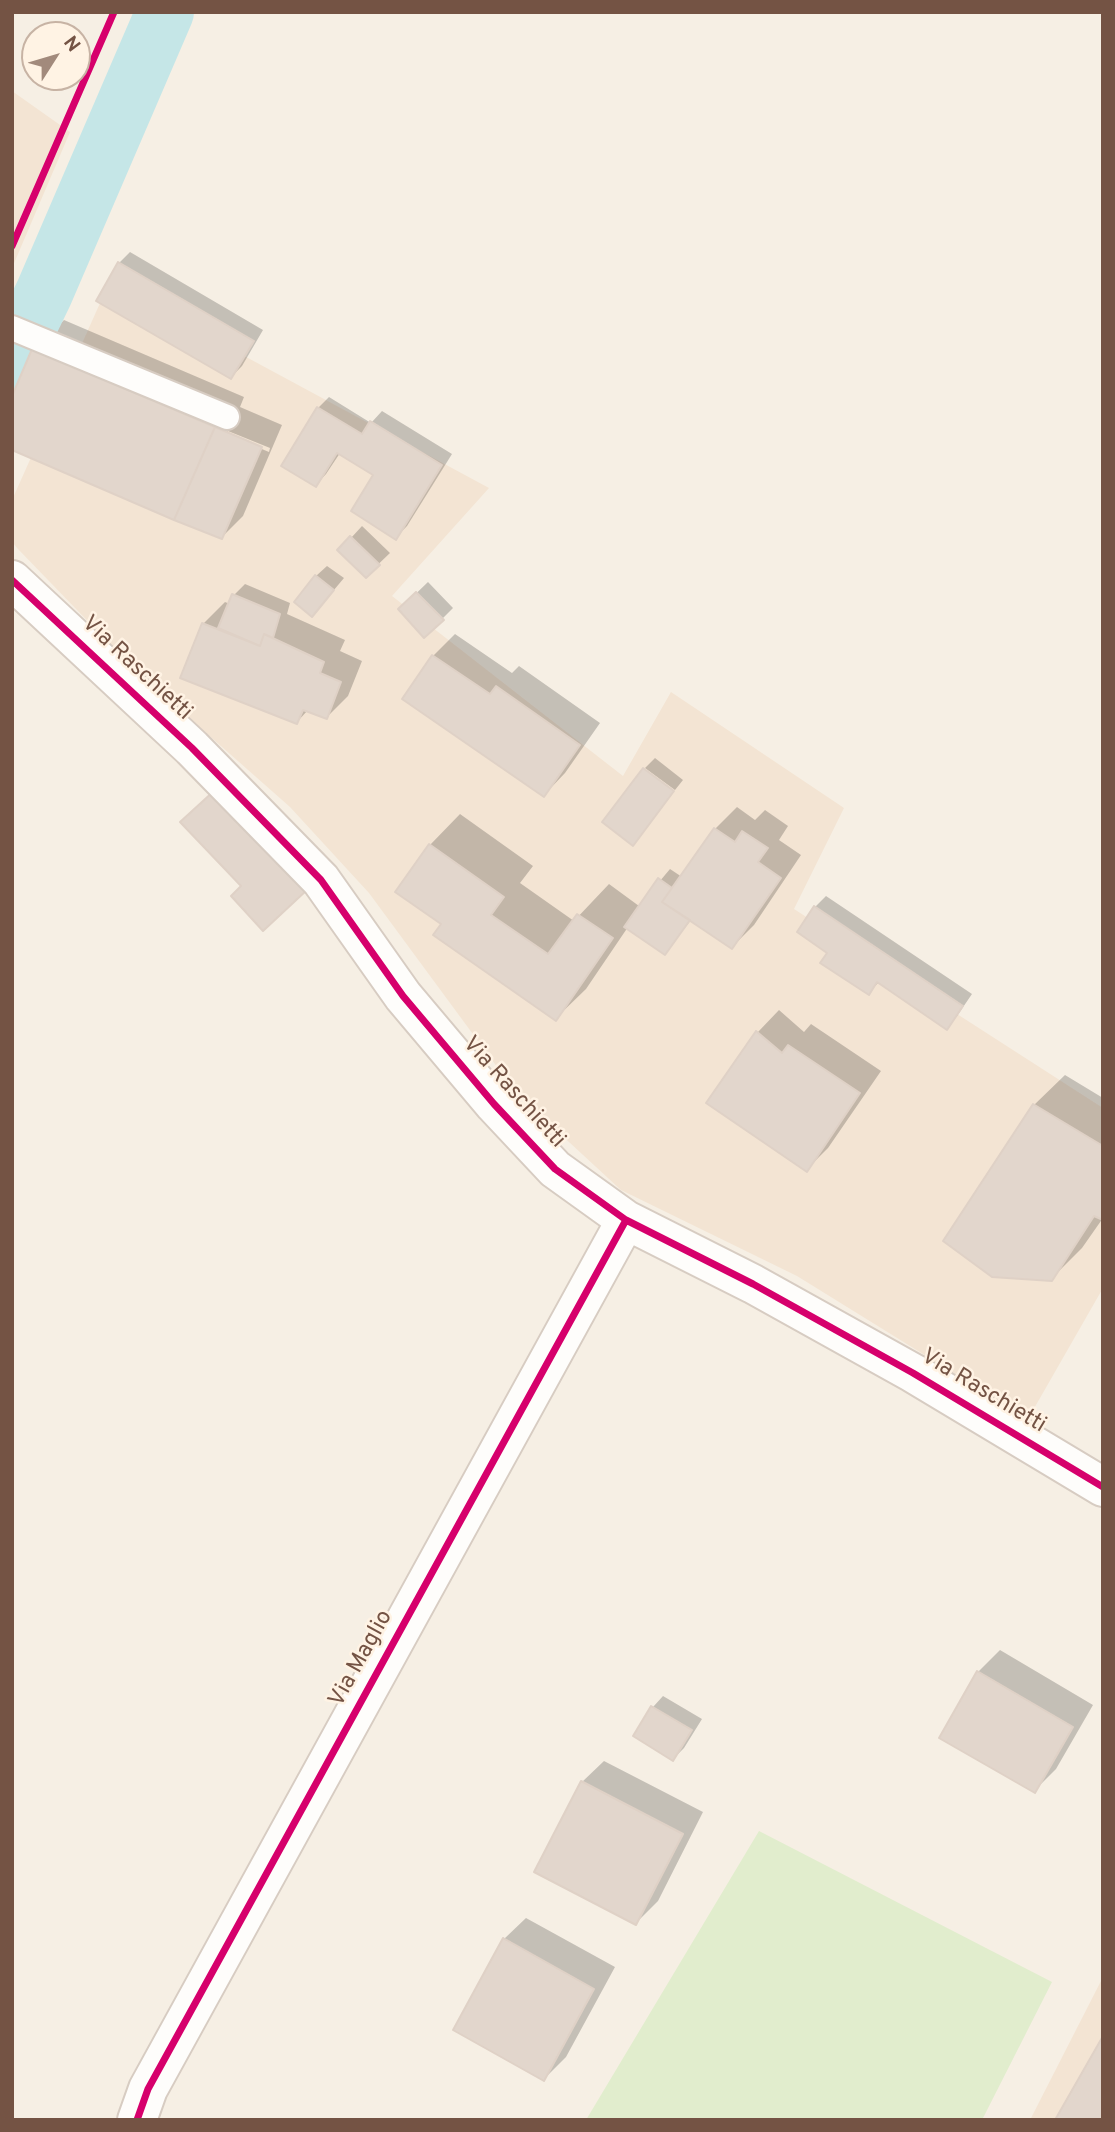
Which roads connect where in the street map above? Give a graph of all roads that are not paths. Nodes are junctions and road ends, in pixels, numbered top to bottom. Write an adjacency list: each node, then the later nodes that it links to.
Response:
1 (12, 328): 2 (lane)
2 (227, 417)
3 (12, 580): 4 (street, Via Raschietti)
4 (625, 1220): 5 (street, Via Raschietti); 6 (street, Via Maglio)
5 (1103, 1487)
6 (137, 2120)

